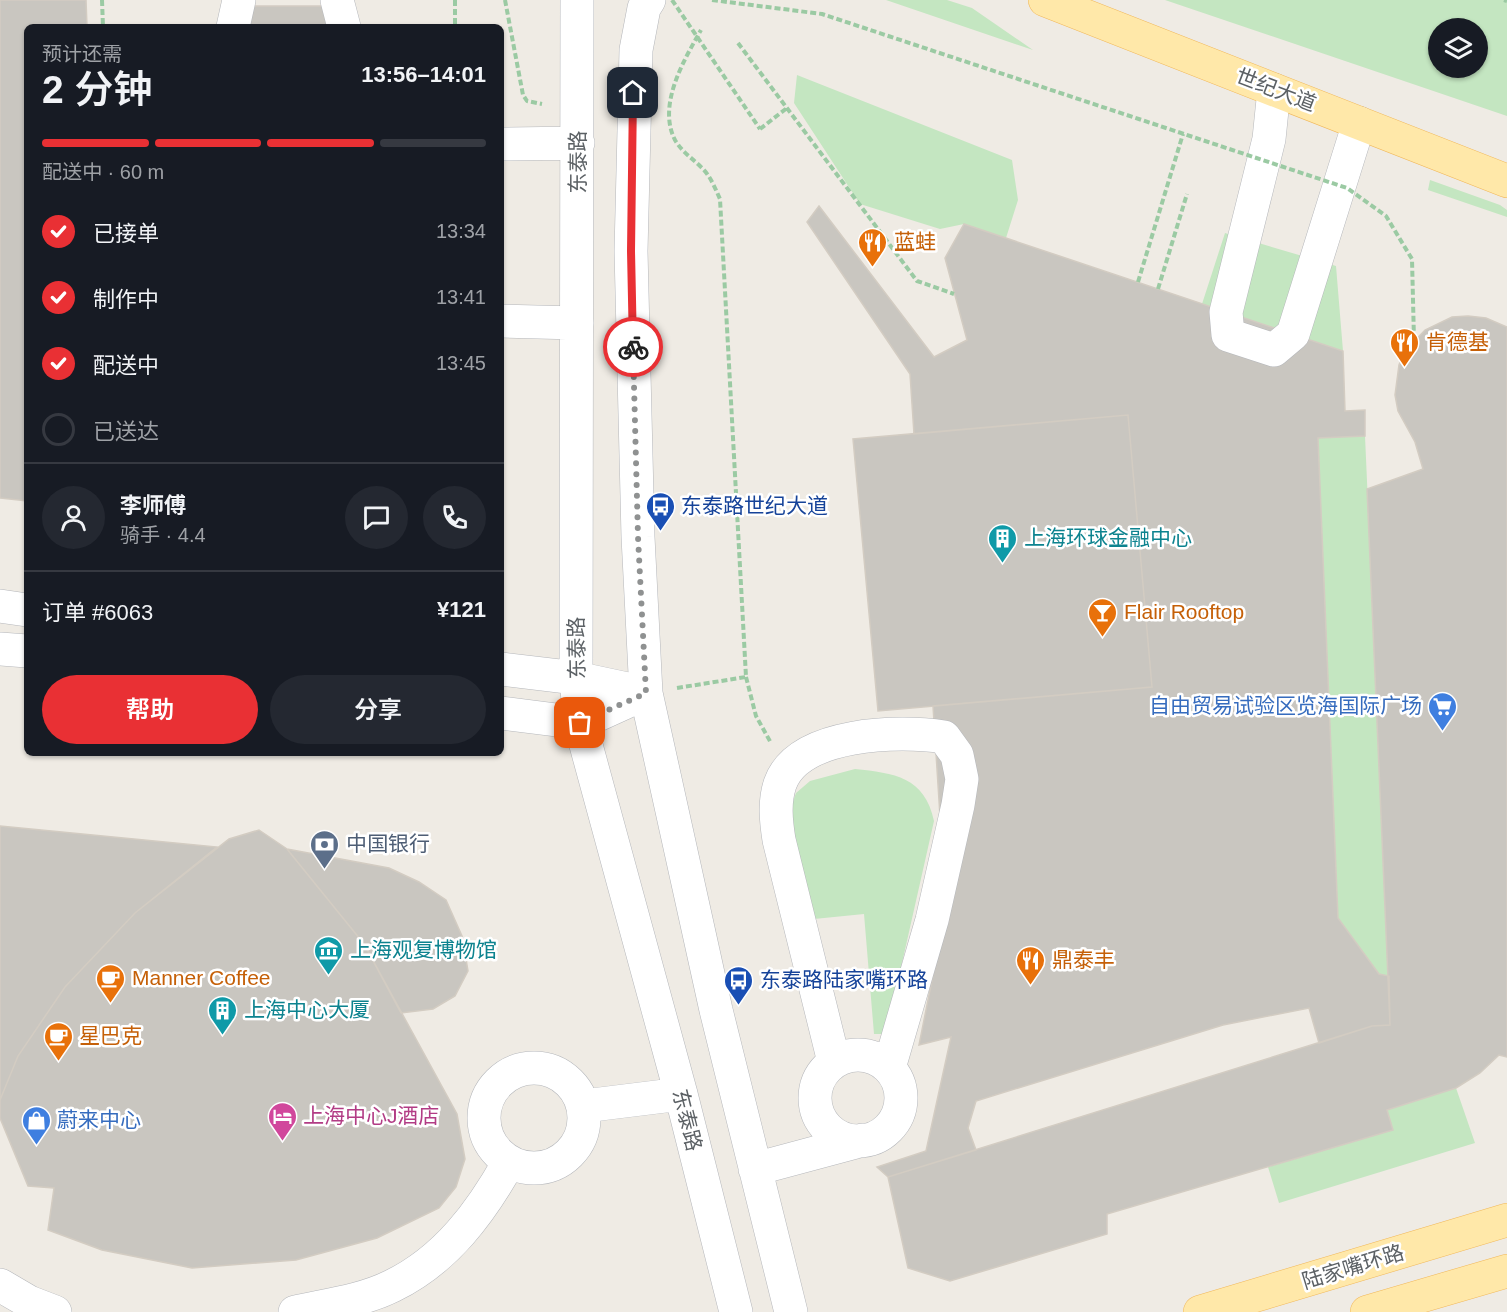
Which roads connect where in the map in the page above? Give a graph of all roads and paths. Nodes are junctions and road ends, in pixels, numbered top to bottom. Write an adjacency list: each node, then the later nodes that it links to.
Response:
1 (102, 0): 11 (path)
2 (239, 0): 12 (street)
3 (337, 0): 13 (street)
4 (455, 0): 14 (path)
5 (505, 0): 18 (path)
6 (577, 0): 22 (street, 东泰路)
7 (649, 0): 39 (street)
8 (672, 0): 19 (path, bridge)
9 (712, 0): 21 (path, bridge)
10 (1045, 0): 17 (main road, 世纪大道)
11 (103, 24)
12 (234, 24)
13 (343, 24)
14 (456, 24)
15 (701, 30): 37 (path)
16 (738, 43): 19 (path)
17 (1274, 90): 20 (main road, 世纪大道); 20 (street)
18 (542, 104)
19 (787, 108): 28 (path)
20 (1359, 123): 24 (main road, 世纪大道)
21 (1183, 134): 26 (path); 31 (path, bridge)
22 (578, 143): 23 (street); 30 (street, 东泰路)
23 (504, 144)
24 (1507, 181)
25 (1187, 194): 27 (path)
26 (1138, 282)
27 (1158, 289)
28 (954, 294)
29 (504, 321): 30 (street)
30 (577, 323): 38 (street, 东泰路)
31 (1414, 340)
32 (0, 606): 33 (street)
33 (24, 610)
34 (0, 649): 35 (street)
35 (24, 651)
36 (504, 669): 38 (street)
37 (746, 677): 39 (path); 42 (path)
38 (576, 678): 39 (street); 41 (street, 东泰路)
39 (646, 693): 41 (street); 49 (street)
40 (504, 713): 41 (street)
41 (580, 723): 45 (street, 东泰路)
42 (795, 763): 43 (street); 44 (street)
43 (834, 1062): 44 (street); 47 (street)
44 (889, 1068): 47 (street)
45 (681, 1094): 46 (street); 55 (street, 东泰路)
46 (584, 1106): 48 (street); 48 (street)
47 (882, 1133): 49 (street)
48 (509, 1162): 54 (street)
49 (755, 1169): 56 (street)
50 (1507, 1220): 57 (main road, 陆家嘴环路)
51 (1507, 1271): 58 (main road)
52 (0, 1285): 53 (street)
53 (54, 1312)
54 (295, 1312)
55 (735, 1312)
56 (791, 1312)
57 (1200, 1312)
58 (1367, 1312)

